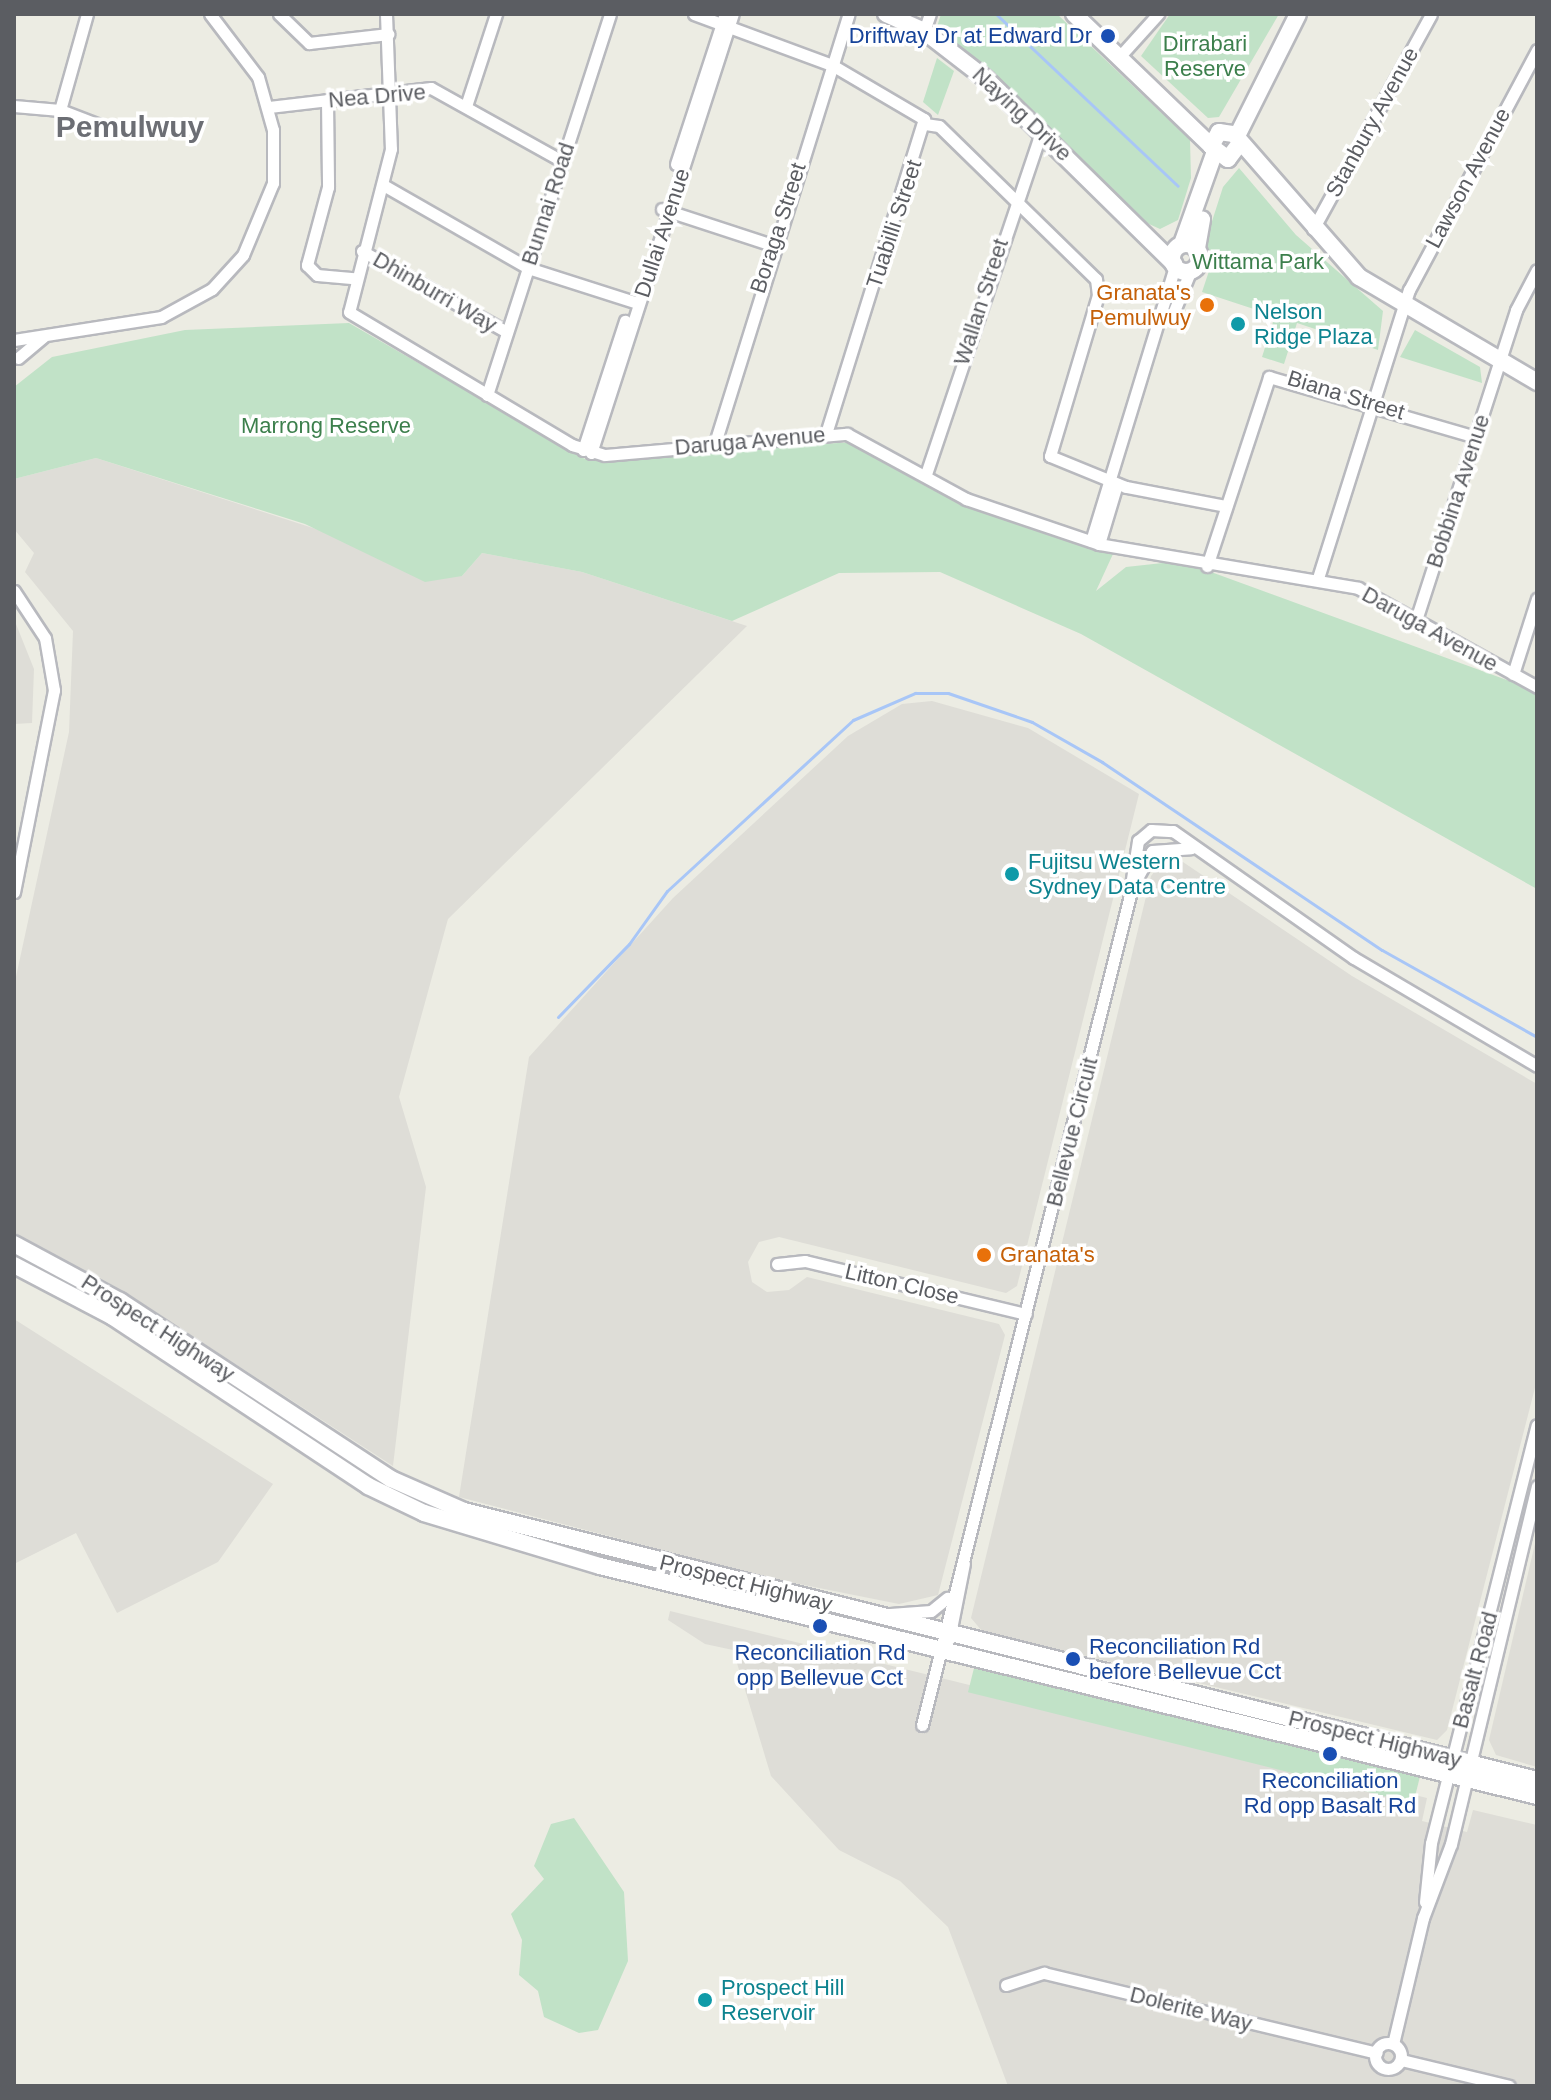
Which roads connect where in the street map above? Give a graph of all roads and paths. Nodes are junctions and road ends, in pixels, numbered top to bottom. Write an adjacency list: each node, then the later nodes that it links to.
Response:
1 (87, 14): 27 (street)
2 (210, 14): 26 (street)
3 (279, 14): 18 (street)
4 (386, 14): 18 (street)
5 (496, 14): 25 (street)
6 (610, 14): 32 (street, Bunnai Road)
7 (694, 14): 17 (street)
8 (733, 14): 17 (street, Dullai Avenue)
9 (849, 14): 21 (street, Boraga Street)
10 (886, 14): 16 (main road, Naying Drive)
11 (1074, 14): 20 (main road)
12 (1158, 14): 20 (street)
13 (1289, 14): 31 (main road)
14 (1298, 14): 31 (main road)
15 (1431, 14): 36 (street, Stanbury Avenue)
16 (928, 20): 30 (main road, Naying Drive)
17 (725, 21): 21 (street); 35 (street, Dullai Avenue)
18 (388, 34): 22 (street)
19 (1537, 50): 46 (street, Lawson Avenue)
20 (1120, 56): 31 (main road)
21 (832, 65): 29 (street); 38 (street, Boraga Street)
22 (394, 93): 23 (street, Nea Drive); 25 (street, Nea Drive); 33 (street)
23 (327, 100): 26 (street, Nea Drive); 44 (street)
24 (14, 106): 27 (street)
25 (466, 106): 32 (street, Nea Drive)
26 (269, 107): 48 (street)
27 (60, 110): 28 (street)
28 (96, 124)
29 (925, 124): 34 (street); 55 (street, Tuabilli Street)
30 (1041, 132): 34 (street, Wallan Street); 37 (main road, Naying Drive)
31 (1226, 145): 36 (main road); 39 (main road)
32 (562, 161): 41 (street, Bunnai Road)
33 (385, 186): 40 (street); 41 (street)
34 (1014, 204): 59 (street, Wallan Street); 60 (street)
35 (665, 211): 38 (street); 45 (street, Dullai Avenue)
36 (1313, 229): 46 (main road)
37 (1145, 230): 39 (main road, Naying Drive); 42 (main road, Naying Drive)
38 (772, 245): 57 (street, Boraga Street)
39 (1187, 246): 42 (main road); 42 (main road)
40 (362, 251): 44 (street); 47 (street, Dhinburri Way)
41 (528, 268): 45 (street); 47 (street, Bunnai Road)
42 (1180, 268): 60 (street)
43 (1537, 270): 50 (street, Bobbina Avenue)
44 (354, 278): 53 (street)
45 (635, 302): 58 (street, Dullai Avenue)
46 (1404, 308): 50 (main road); 54 (street, Lawson Avenue)
47 (507, 332): 53 (street, Bunnai Road)
48 (43, 337): 49 (street); 51 (street)
49 (14, 341): 51 (street)
50 (1500, 361): 52 (main road); 56 (street, Bobbina Avenue)
51 (16, 362)
52 (1537, 382)
53 (487, 395): 58 (street)
54 (1372, 404): 56 (street, Biana Street); 61 (street, Biana Street); 64 (street, Lawson Avenue)
55 (827, 431): 57 (street, Daruga Avenue); 59 (street, Daruga Avenue)
56 (1476, 437): 67 (street, Bobbina Avenue)
57 (715, 443): 58 (street, Daruga Avenue)
58 (587, 452)
59 (926, 474): 62 (street, Daruga Avenue)
60 (1114, 483): 61 (street); 62 (street)
61 (1226, 506): 63 (street, Biana Street)
62 (1095, 543): 63 (street, Daruga Avenue)
63 (1207, 566): 64 (street, Daruga Avenue)
64 (1318, 578): 67 (street, Daruga Avenue)
65 (14, 591): 72 (street)
66 (1537, 599): 68 (street)
67 (1416, 620): 68 (street, Daruga Avenue)
68 (1513, 674): 69 (street, Daruga Avenue)
69 (1537, 687)
70 (1191, 848): 71 (street, Bellevue Circuit); 71 (street, Bellevue Circuit); 73 (street, Bellevue Circuit)
71 (1132, 887): 77 (street, Bellevue Circuit)
72 (14, 892)
73 (1537, 1066)
74 (14, 1244): 84 (main road, Prospect Highway)
75 (777, 1264): 77 (street, Litton Close)
76 (14, 1265): 86 (main road, Prospect Highway)
77 (1026, 1314): 82 (street, Bellevue Circuit)
78 (1537, 1425): 80 (street, Basalt Road)
79 (1537, 1486): 81 (street, Basalt Road)
80 (1509, 1538): 81 (street); 88 (street, Basalt Road)
81 (1523, 1542): 89 (street, Basalt Road)
82 (964, 1562): 83 (street, Bellevue Circuit); 85 (street, Bellevue Circuit)
83 (952, 1592): 84 (street); 85 (street, Bellevue Circuit)
84 (873, 1615): 85 (main road, Prospect Highway)
85 (947, 1633): 86 (street, Bellevue Circuit); 88 (main road, Prospect Highway)
86 (942, 1649): 87 (street, Bellevue Circuit); 88 (main road, Prospect Highway)
87 (922, 1725)
88 (1450, 1767): 89 (main road, Prospect Highway); 92 (street, Basalt Road)
89 (1469, 1771): 90 (main road, Prospect Highway); 91 (main road, Prospect Highway); 92 (street, Basalt Road)
90 (1537, 1780)
91 (1537, 1796)
92 (1423, 1918): 94 (street, Basalt Road)
93 (1006, 1985): 95 (street, Dolerite Way)
94 (1393, 2044): 95 (street); 96 (street)
95 (1376, 2053): 96 (street, Dolerite Way)
96 (1401, 2060): 97 (street)
97 (1509, 2086)

